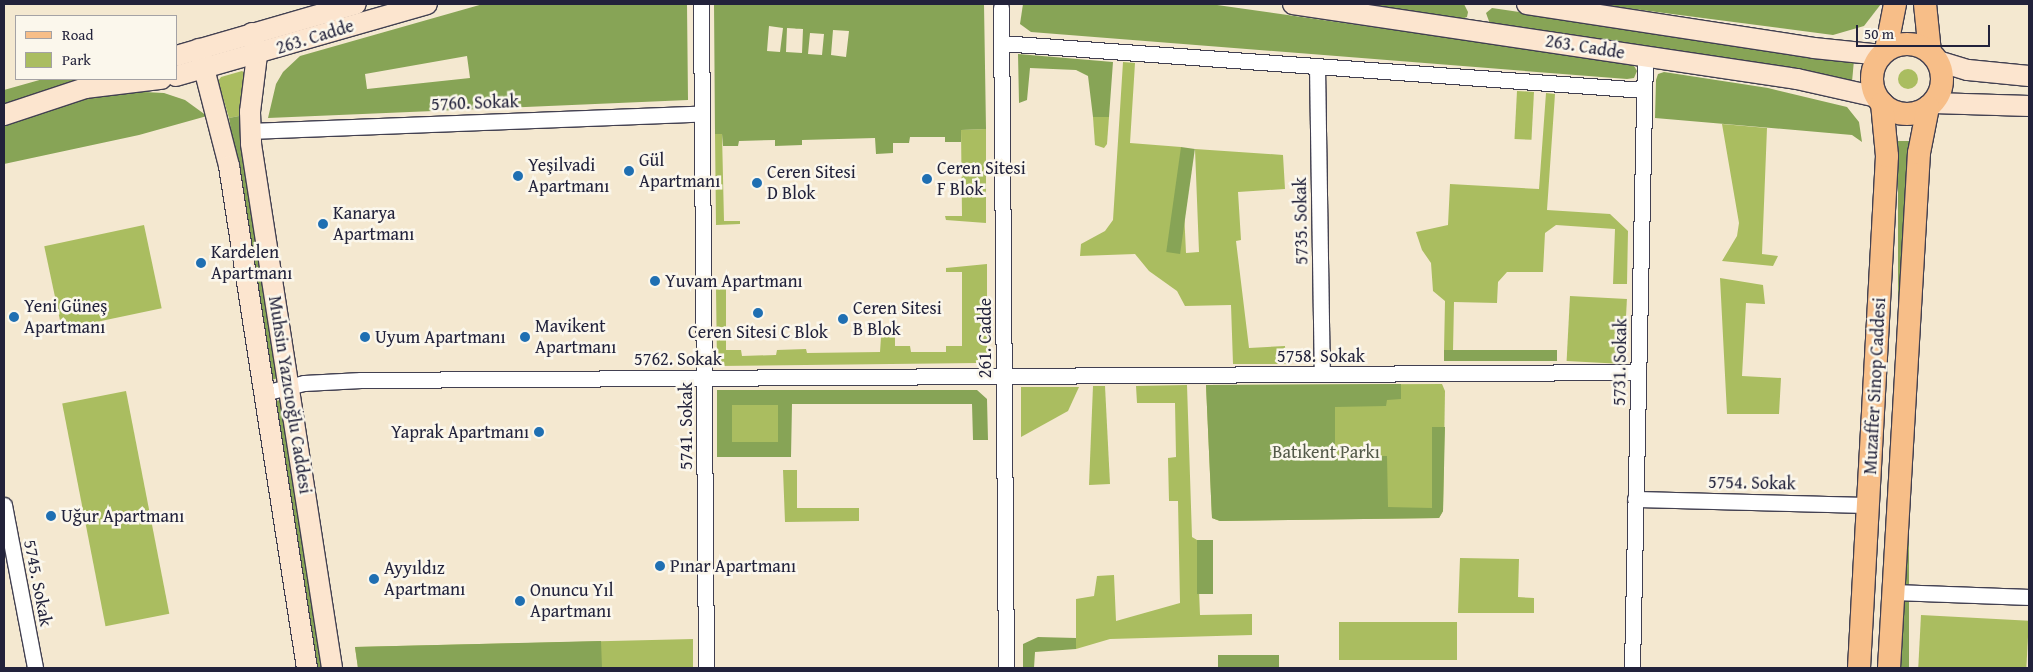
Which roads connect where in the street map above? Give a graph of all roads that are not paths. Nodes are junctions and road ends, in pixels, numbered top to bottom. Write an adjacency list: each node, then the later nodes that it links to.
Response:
1 (356, 4): 9 (main road)
2 (427, 4): 14 (main road, 263. Cadde)
3 (701, 4): 28 (street, 5741. Sokak)
4 (1293, 4): 15 (main road, 263. Cadde)
5 (1527, 4): 12 (main road, 263. Cadde)
6 (1895, 4): 12 (main road)
7 (1925, 4): 16 (main road)
8 (1001, 5): 10 (street, 261. Cadde)
9 (252, 33): 11 (main road); 14 (main road, Muhsin Yazıcıoğlu Caddesi)
10 (1001, 43): 17 (street); 33 (street, 261. Cadde)
11 (198, 49): 13 (main road); 18 (main road, Muhsin Yazıcıoğlu Caddesi)
12 (1884, 53): 16 (main road); 25 (main road)
13 (178, 55)
14 (256, 55): 18 (main road, 263. Cadde); 30 (main road, Muhsin Yazıcıoğlu Caddesi)
15 (1645, 56): 24 (street, 5731. Sokak); 25 (main road, 263. Cadde)
16 (1934, 56): 20 (main road); 26 (main road)
17 (1317, 66): 24 (street); 32 (street, 5735. Sokak)
18 (204, 71): 19 (main road, 263. Cadde); 36 (main road, Muhsin Yazıcıoğlu Caddesi)
19 (178, 76)
20 (2029, 76)
21 (109, 80): 23 (main road)
22 (153, 80): 23 (main road)
23 (85, 88): 29 (main road)
24 (1644, 90): 31 (street, 5731. Sokak)
25 (1880, 100): 26 (main road); 38 (main road, Muzaffer Sinop Caddesi)
26 (1931, 105): 27 (main road); 40 (main road, Muzaffer Sinop Caddesi)
27 (2029, 106)
28 (702, 114): 30 (street, 5760. Sokak); 34 (street, 5741. Sokak)
29 (4, 115)
30 (250, 131): 35 (main road, Muhsin Yazıcıoğlu Caddesi)
31 (1638, 372): 32 (street, 5758. Sokak); 37 (street, 5731. Sokak)
32 (1322, 374): 33 (street, 5758. Sokak)
33 (1004, 377): 34 (street, 5762. Sokak); 46 (street, 261. Cadde)
34 (704, 378): 35 (street, 5762. Sokak); 45 (street, 5741. Sokak)
35 (288, 387): 36 (street, 5762. Sokak); 44 (main road, Muhsin Yazıcıoğlu Caddesi)
36 (264, 393): 43 (main road, Muhsin Yazıcıoğlu Caddesi)
37 (1636, 499): 38 (street, 5754. Sokak); 47 (street, 5731. Sokak)
38 (1868, 504): 48 (main road, Muzaffer Sinop Caddesi)
39 (4, 505): 42 (street, 5745. Sokak)
40 (1894, 592): 41 (street); 49 (main road, Muzaffer Sinop Caddesi)
41 (2029, 598)
42 (35, 668)
43 (307, 668)
44 (332, 668)
45 (706, 668)
46 (1006, 668)
47 (1632, 668)
48 (1859, 668)
49 (1889, 668)

